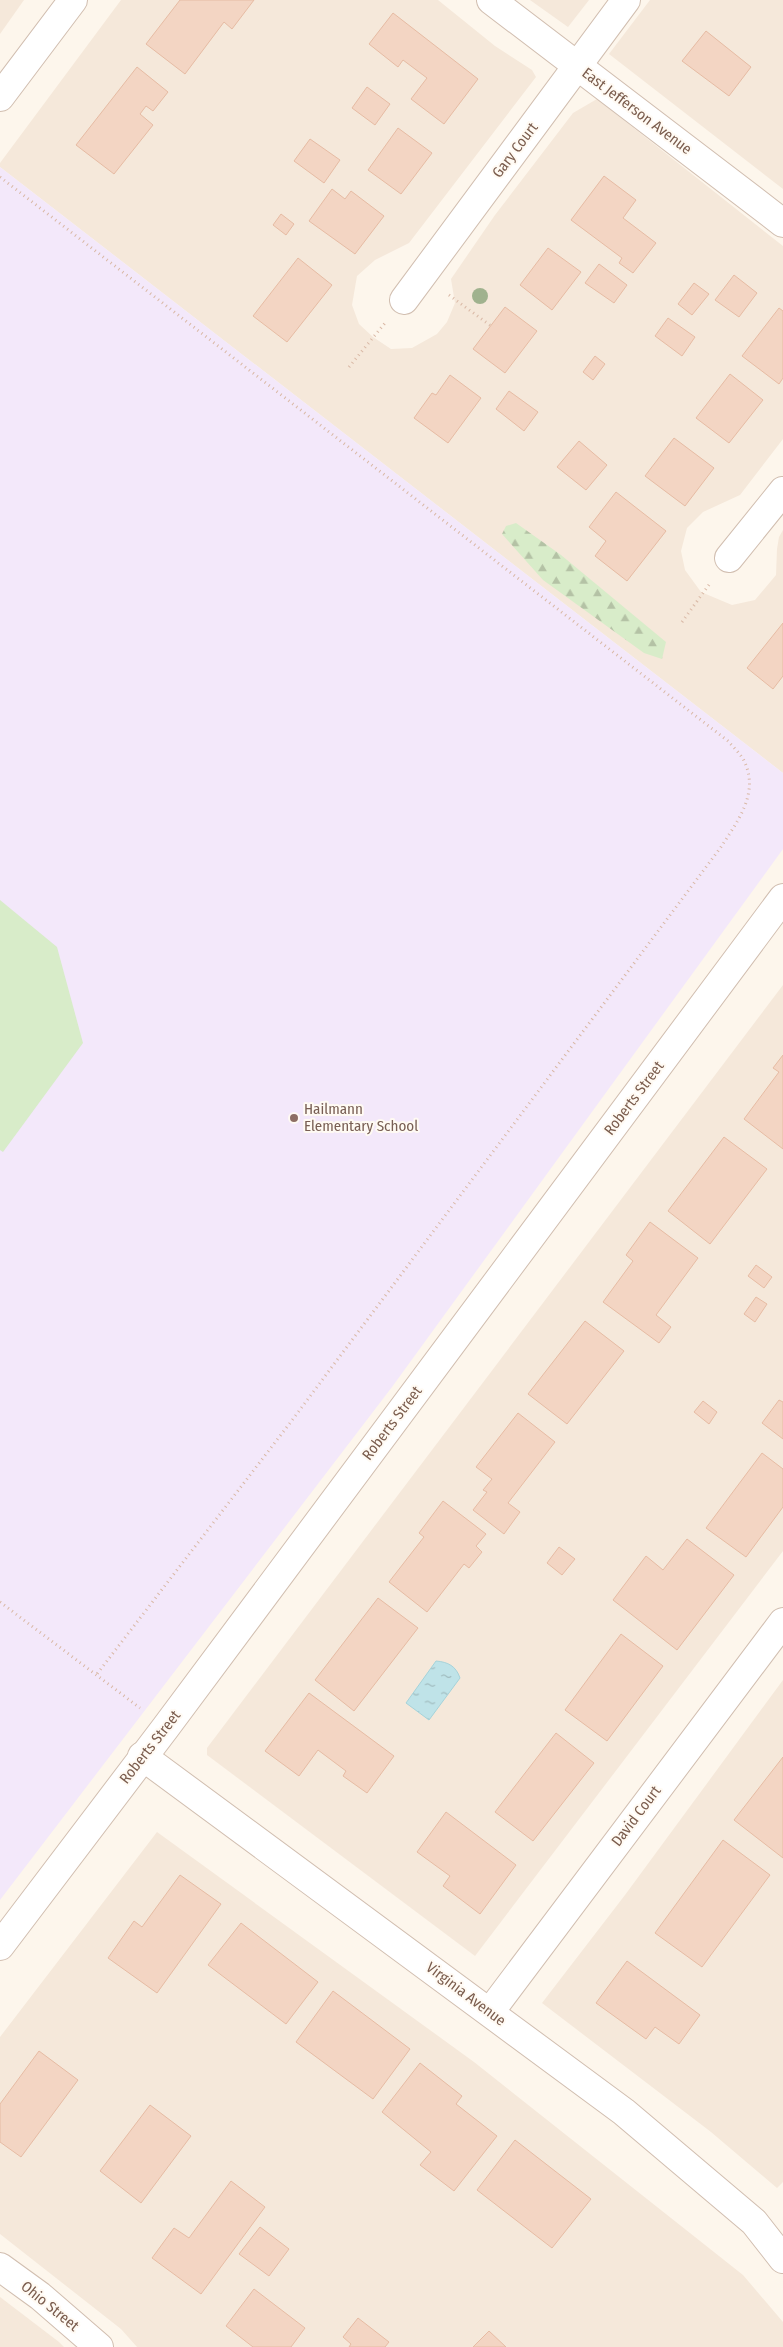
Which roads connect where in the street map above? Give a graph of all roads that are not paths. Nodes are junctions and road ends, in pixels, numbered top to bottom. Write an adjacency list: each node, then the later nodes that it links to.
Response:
1 (74, 0): 5 (street)
2 (491, 0): 4 (street, East Jefferson Avenue)
3 (626, 0): 4 (street, Gary Court)
4 (578, 66): 6 (street, East Jefferson Avenue); 7 (street, Gary Court)
5 (0, 97)
6 (783, 223)
7 (404, 300)
8 (783, 491): 9 (street)
9 (729, 558)
10 (783, 898): 12 (street, Roberts Street)
11 (783, 1622): 14 (street, David Court)
12 (142, 1756): 13 (street, Roberts Street); 14 (street, Virginia Avenue)
13 (0, 1946)
14 (490, 2012): 15 (street, Virginia Avenue)
15 (781, 2250)
16 (0, 2267): 17 (street, Ohio Street)
17 (99, 2347)

